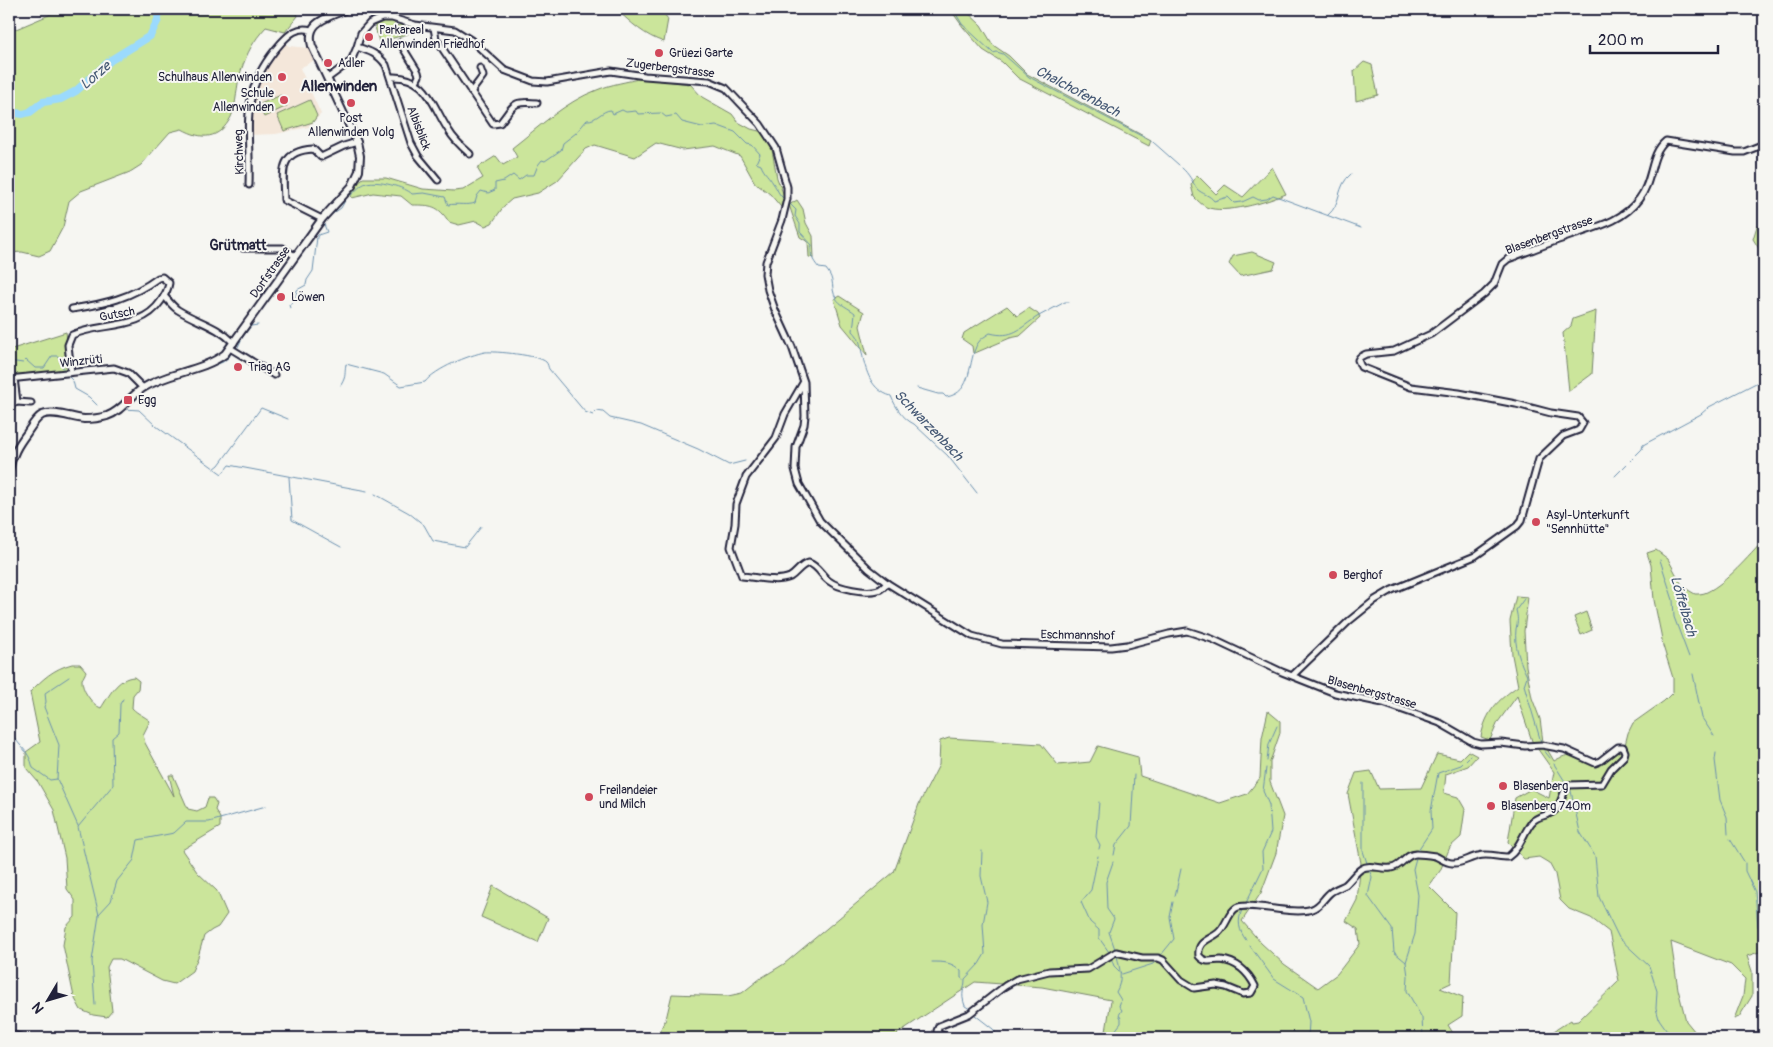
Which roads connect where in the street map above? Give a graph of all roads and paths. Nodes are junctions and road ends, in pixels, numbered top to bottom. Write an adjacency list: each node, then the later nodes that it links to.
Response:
1 (346, 9): 3 (street)
2 (434, 28): 5 (street, Zugerbergstrasse); 10 (street); 26 (street, Zugerbergstrasse)
3 (311, 30): 8 (street, Dorfstrasse); 16 (street, Kirchweg)
4 (400, 43): 9 (street, Albisblick)
5 (357, 47): 7 (street, Albisblick); 8 (street, Zugerbergstrasse)
6 (480, 68): 10 (street)
7 (391, 77): 9 (street); 15 (street, Albisblick)
8 (328, 78): 12 (street, Dorfstrasse)
9 (416, 82): 14 (street, Albisblick)
10 (471, 92): 11 (street)
11 (537, 102)
12 (357, 142): 17 (street, Dorfstrasse); 17 (street)
13 (1764, 144): 34 (street, Blasenbergstrasse)
14 (470, 154)
15 (438, 180)
16 (249, 185)
17 (322, 218): 19 (street, Dorfstrasse)
18 (243, 248): 19 (street)
19 (295, 256): 22 (street, Dorfstrasse)
20 (164, 296): 21 (street, Gutsch); 22 (street); 23 (street, Gutsch)
21 (72, 309)
22 (232, 346): 24 (street); 27 (street, Dorfstrasse)
23 (71, 372): 25 (street, Winzrüti); 27 (street, Winzrüti)
24 (274, 375)
25 (12, 379): 28 (street, Winzrüti)
26 (804, 382): 32 (street, Zugerbergstrasse); 32 (street)
27 (143, 388): 31 (street, Dorfstrasse)
28 (17, 402): 29 (street); 30 (street)
29 (31, 402)
30 (9, 404)
31 (9, 470)
32 (887, 583): 33 (street, Zugerbergstrasse)
33 (921, 605): 34 (street, Eschmannshof)
34 (1293, 676): 37 (street, Blasenbergstrasse)
35 (11, 1036): 36 (main road)
36 (20, 1038)
37 (950, 1038)

